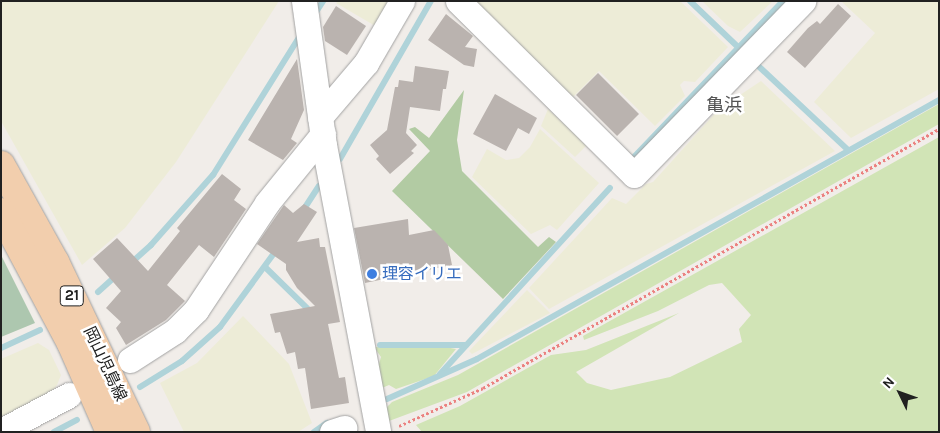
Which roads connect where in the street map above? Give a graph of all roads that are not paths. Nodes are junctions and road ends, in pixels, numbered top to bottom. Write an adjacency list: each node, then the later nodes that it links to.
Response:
1 (402, 1): 5 (street)
2 (458, 1): 3 (street)
3 (803, 1)
4 (304, 4): 5 (street)
5 (321, 125): 8 (street); 10 (street)
6 (1, 165): 13 (main road, 岡山児島線 / 21)
7 (1, 212): 12 (main road, 岡山児島線 / 21)
8 (130, 360)
9 (70, 395): 11 (street)
10 (387, 430)
11 (1, 431)
12 (110, 432)
13 (136, 432)

